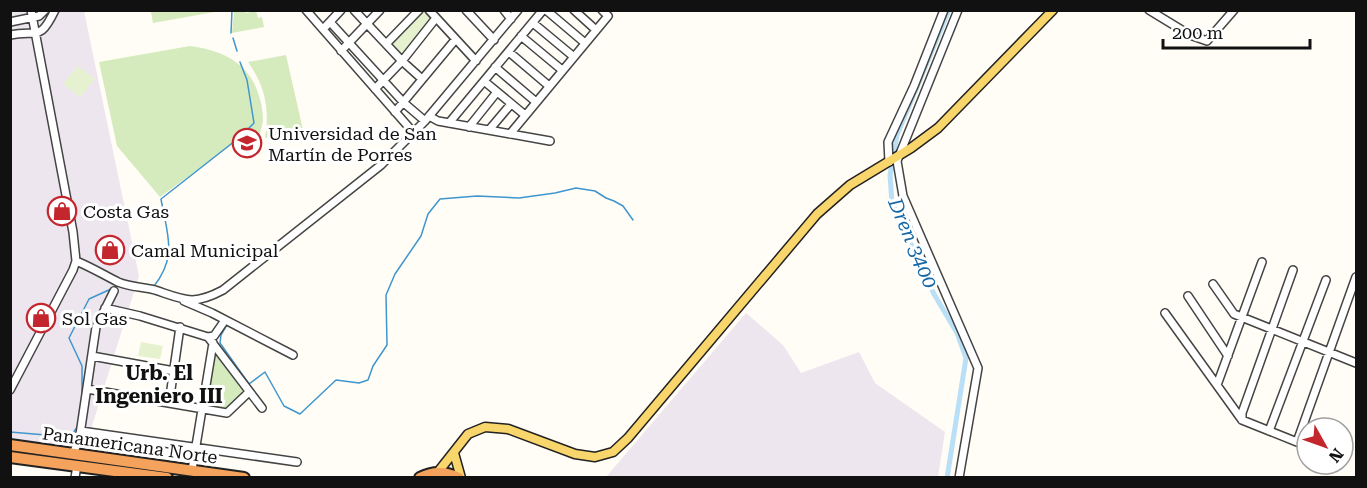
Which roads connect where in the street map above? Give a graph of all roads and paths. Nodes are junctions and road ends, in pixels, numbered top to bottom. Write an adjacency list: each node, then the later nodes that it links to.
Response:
1 (55, 10): 23 (street)
2 (306, 10): 28 (street)
3 (341, 10): 25 (street)
4 (354, 10): 27 (street)
5 (380, 10): 27 (street)
6 (419, 10): 37 (street)
7 (429, 10): 21 (street)
8 (466, 10): 34 (street)
9 (504, 10): 22 (street)
10 (518, 10): 22 (street)
11 (544, 10): 26 (street); 36 (street)
12 (574, 10): 29 (street)
13 (602, 10): 29 (street)
14 (944, 10): 63 (street)
15 (958, 10): 63 (street)
16 (1053, 10): 63 (main road)
17 (1149, 10): 18 (street)
18 (1234, 10)
19 (44, 12): 20 (street); 23 (street)
20 (31, 14): 24 (street); 30 (street)
21 (436, 18): 33 (street); 41 (street)
22 (511, 18): 34 (street)
23 (51, 19): 30 (street)
24 (10, 22)
25 (330, 22): 28 (street); 35 (street)
26 (533, 22): 32 (street); 40 (street)
27 (367, 24): 35 (street); 37 (street)
28 (323, 30): 38 (street)
29 (596, 30): 36 (street)
30 (36, 33): 31 (street); 64 (street)
31 (10, 35)
32 (521, 36): 39 (street); 44 (street)
33 (455, 40): 42 (street); 45 (street)
34 (494, 40): 42 (street)
35 (348, 43): 38 (street); 46 (street)
36 (585, 43): 40 (street)
37 (386, 44): 41 (street)
38 (341, 51): 49 (street)
39 (508, 51): 43 (street); 48 (street)
40 (574, 57): 44 (street)
41 (402, 61): 45 (street); 46 (street)
42 (476, 62): 56 (street)
43 (495, 67): 47 (street); 51 (street)
44 (562, 70): 48 (street)
45 (422, 79): 52 (street)
46 (383, 81): 49 (street); 52 (street)
47 (484, 81): 50 (street); 57 (street)
48 (549, 86): 51 (street)
49 (375, 89): 54 (street)
50 (497, 92): 53 (street); 58 (street)
51 (536, 102): 55 (street)
52 (404, 103): 54 (street); 56 (street)
53 (511, 104): 55 (street); 59 (street)
54 (395, 112): 60 (street)
55 (525, 115): 61 (street)
56 (427, 119): 57 (street); 60 (street)
57 (449, 123): 58 (street)
58 (469, 127): 59 (street)
59 (489, 130): 61 (street)
60 (413, 132): 72 (street)
61 (510, 134): 62 (street)
62 (550, 141)
63 (895, 158): 102 (main road); 113 (street)
64 (76, 261): 72 (street); 89 (street)
65 (1262, 262): 75 (street)
66 (1293, 270): 78 (street)
67 (1356, 277): 81 (street)
68 (1326, 280): 80 (street)
69 (1213, 284): 75 (street)
70 (114, 291): 73 (street)
71 (1188, 296): 84 (street)
72 (182, 300): 82 (street)
73 (105, 308): 77 (street); 83 (street)
74 (1165, 313): 87 (street)
75 (1242, 317): 78 (street); 84 (street)
76 (223, 323): 79 (street)
77 (180, 327): 79 (street); 86 (street)
78 (1272, 329): 80 (street); 95 (street)
79 (210, 340): 90 (street); 93 (street)
80 (1302, 342): 81 (street); 97 (street)
81 (1329, 352): 85 (street); 94 (street)
82 (293, 355)
83 (92, 356): 86 (street); 88 (street)
84 (1228, 356): 87 (street)
85 (1356, 363)
86 (174, 371): 91 (street)
87 (1217, 386): 95 (street)
88 (87, 389): 91 (street); 96 (street)
89 (10, 390)
90 (249, 392): 92 (street); 93 (street)
91 (169, 403): 93 (street)
92 (262, 408)
93 (203, 409): 100 (street)
94 (1306, 416)
95 (1242, 420): 97 (street)
96 (81, 431): 100 (street); 101 (street)
97 (1269, 431): 98 (street)
98 (1295, 441)
99 (10, 445): 101 (highway, Panamericana Norte)
100 (197, 449): 104 (street); 106 (street)
101 (73, 453): 106 (highway, Panamericana Norte)
102 (454, 453): 107 (main road); 112 (main road)
103 (10, 457): 105 (highway, Panamericana Norte)
104 (297, 462)
105 (77, 465): 108 (street); 109 (highway, Panamericana Norte)
106 (192, 470): 110 (highway, Panamericana Norte)
107 (438, 472): 111 (highway); 112 (highway)
108 (75, 477)
109 (167, 477)
110 (244, 477)
111 (420, 477)
112 (460, 477)
113 (959, 477)

